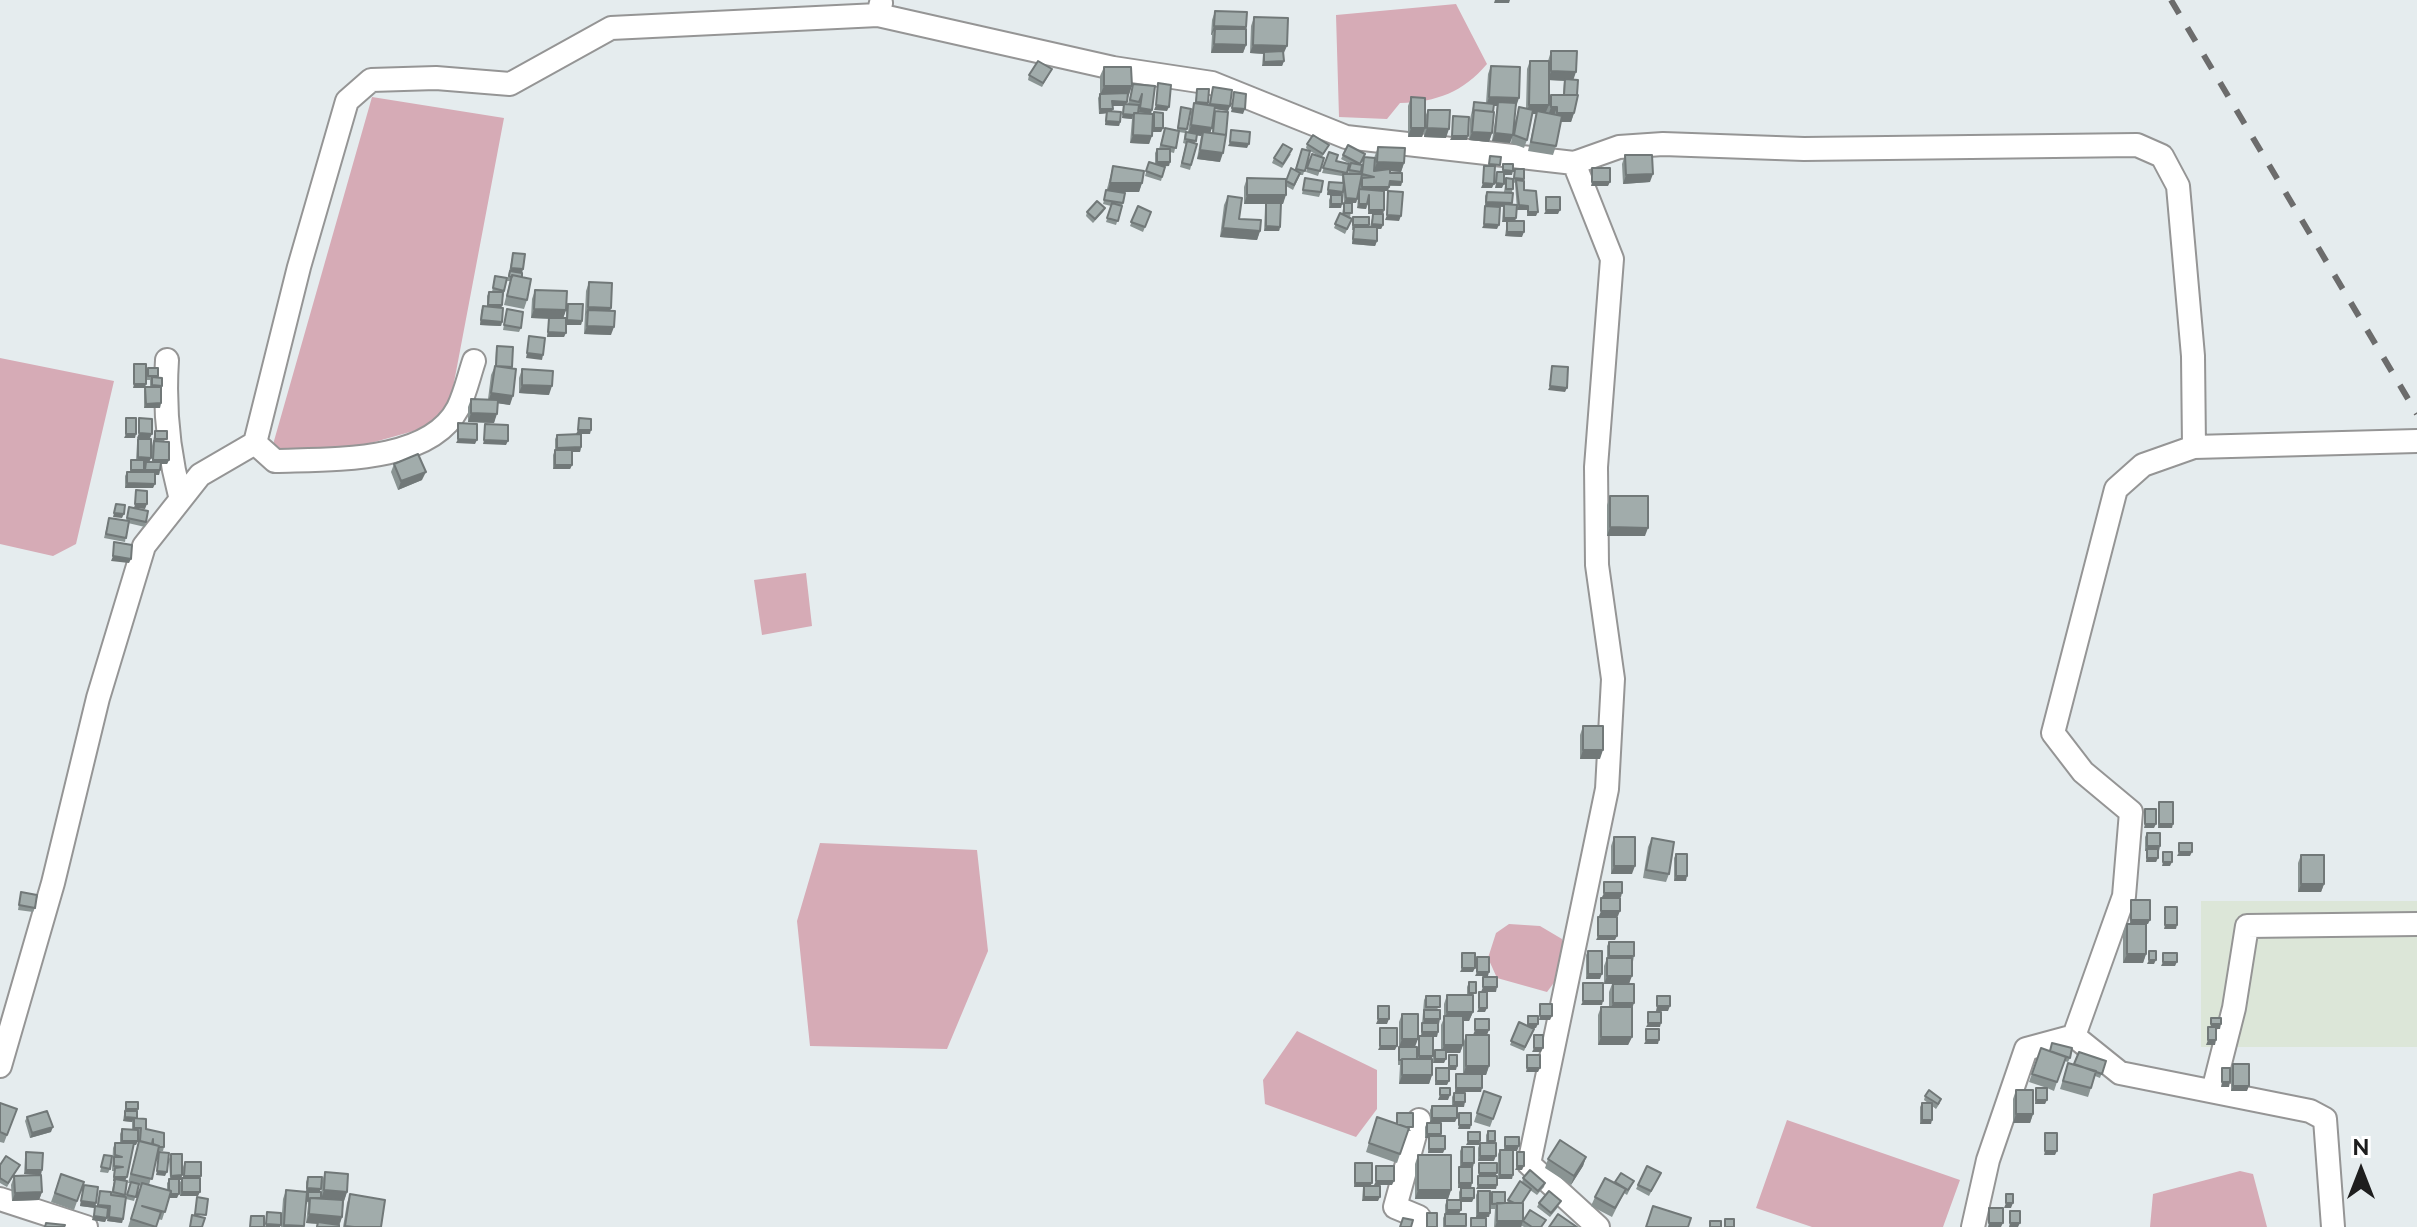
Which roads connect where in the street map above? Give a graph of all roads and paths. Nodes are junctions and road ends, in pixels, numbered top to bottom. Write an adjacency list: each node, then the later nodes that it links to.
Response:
1 (880, 7): 2 (street); 6 (street)
2 (1574, 163): 7 (street); 17 (street)
3 (167, 360): 8 (street)
4 (474, 361): 6 (street)
5 (2417, 441): 7 (street)
6 (255, 443): 8 (street)
7 (2194, 447): 10 (street)
8 (180, 496): 11 (street)
9 (2417, 924): 12 (street)
10 (2074, 1036): 12 (street); 18 (street)
11 (0, 1066)
12 (2213, 1091): 19 (street)
13 (1419, 1120): 16 (street)
14 (0, 1199): 15 (street)
15 (86, 1227)
16 (1417, 1227)
17 (1598, 1227)
18 (1973, 1227)
19 (2333, 1227)

